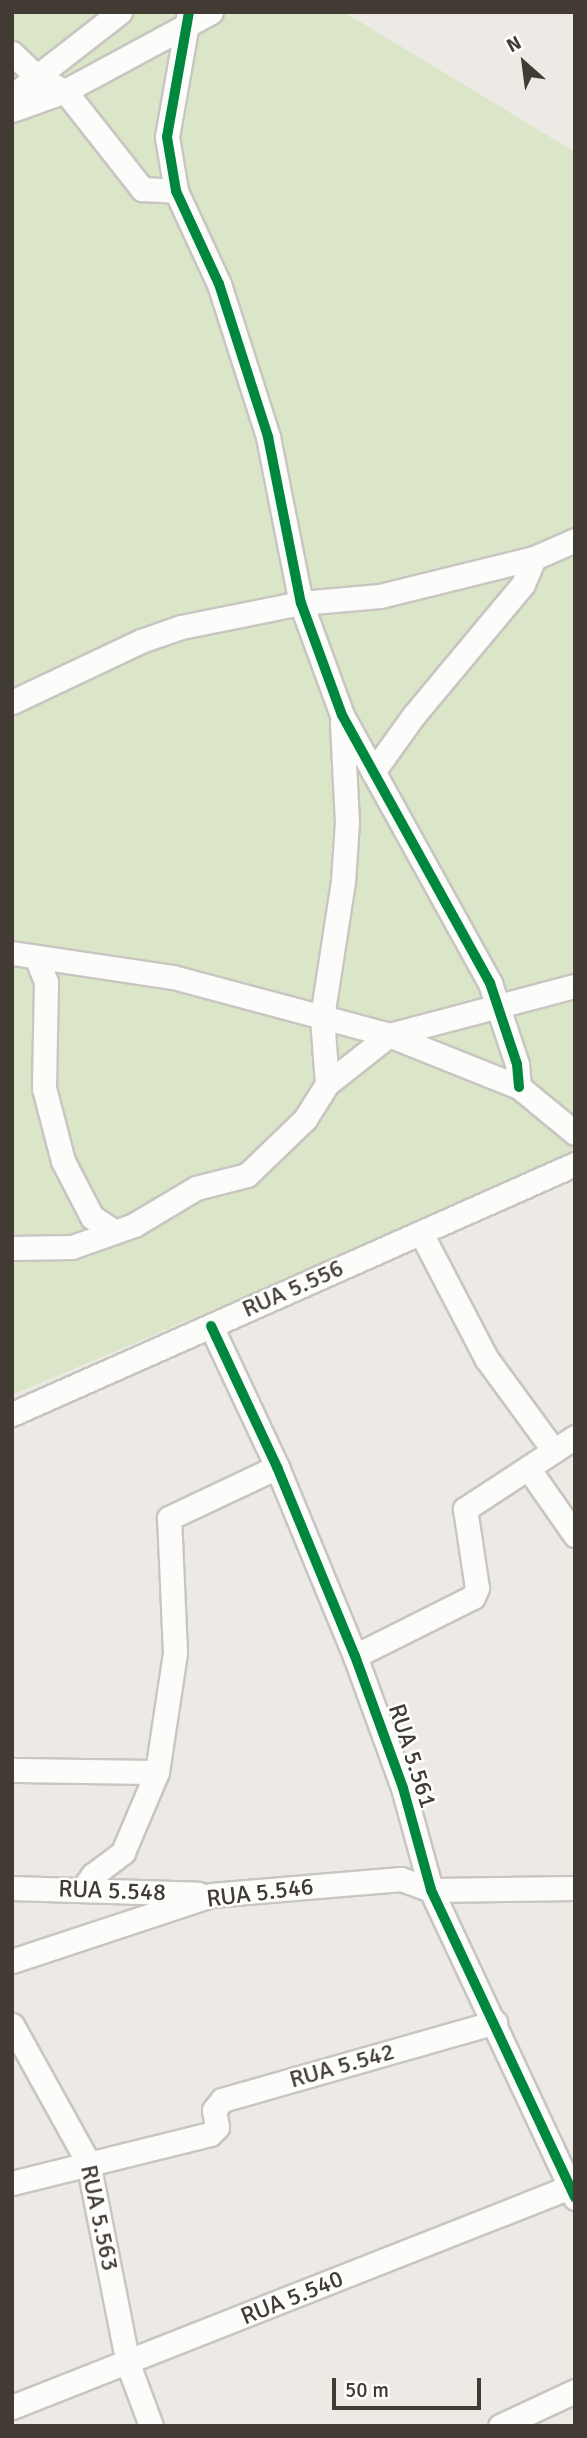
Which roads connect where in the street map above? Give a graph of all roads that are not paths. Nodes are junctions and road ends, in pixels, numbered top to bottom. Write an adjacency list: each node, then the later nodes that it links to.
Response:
1 (120, 12): 5 (street)
2 (212, 12): 3 (street)
3 (189, 17): 6 (street); 9 (street)
4 (12, 53): 5 (street)
5 (37, 77): 6 (street); 7 (street)
6 (65, 91): 8 (street); 9 (street)
7 (12, 96)
8 (12, 110)
9 (176, 191): 12 (street)
10 (575, 540): 11 (street)
11 (534, 558): 12 (street); 15 (street)
12 (301, 603): 13 (street); 14 (street)
13 (12, 702)
14 (342, 715): 15 (street); 20 (street)
15 (373, 772): 19 (street)
16 (12, 953): 17 (street)
17 (36, 957): 20 (street); 26 (street)
18 (575, 986): 19 (street)
19 (497, 1007): 21 (street); 23 (street)
20 (322, 1017): 21 (street); 22 (street)
21 (389, 1035): 22 (street); 23 (street)
22 (327, 1084): 26 (street)
23 (519, 1087): 24 (street)
24 (575, 1133)
25 (575, 1164): 27 (street, RUA 5.556)
26 (115, 1232): 28 (street)
27 (421, 1233): 29 (street, RUA 5.556); 32 (street)
28 (12, 1248)
29 (211, 1326): 30 (street, RUA 5.556); 33 (street, RUA 5.561)
30 (12, 1414)
31 (575, 1437): 32 (street)
32 (554, 1451): 34 (street)
33 (277, 1466): 36 (street, RUA 5.561); 38 (street)
34 (528, 1468): 35 (street); 36 (street)
35 (575, 1535)
36 (355, 1656): 42 (street, RUA 5.561)
37 (12, 1770): 38 (street)
38 (157, 1772): 41 (street)
39 (12, 1888): 41 (street, RUA 5.548)
40 (575, 1888): 42 (street, RUA 5.546)
41 (82, 1890): 43 (street, RUA 5.548)
42 (431, 1890): 43 (street, RUA 5.546); 45 (street, RUA 5.561)
43 (211, 1895): 44 (street, RUA 5.546)
44 (12, 1961)
45 (495, 2022): 47 (street, RUA 5.542); 49 (street, RUA 5.561)
46 (12, 2025): 47 (street, RUA 5.563)
47 (88, 2162): 48 (street); 50 (street, RUA 5.563)
48 (12, 2183)
49 (573, 2190): 50 (street, RUA 5.540)
50 (128, 2364): 52 (street, RUA 5.540); 53 (street, RUA 5.563)
51 (575, 2391): 54 (street)
52 (12, 2407)
53 (151, 2426)
54 (500, 2426)

